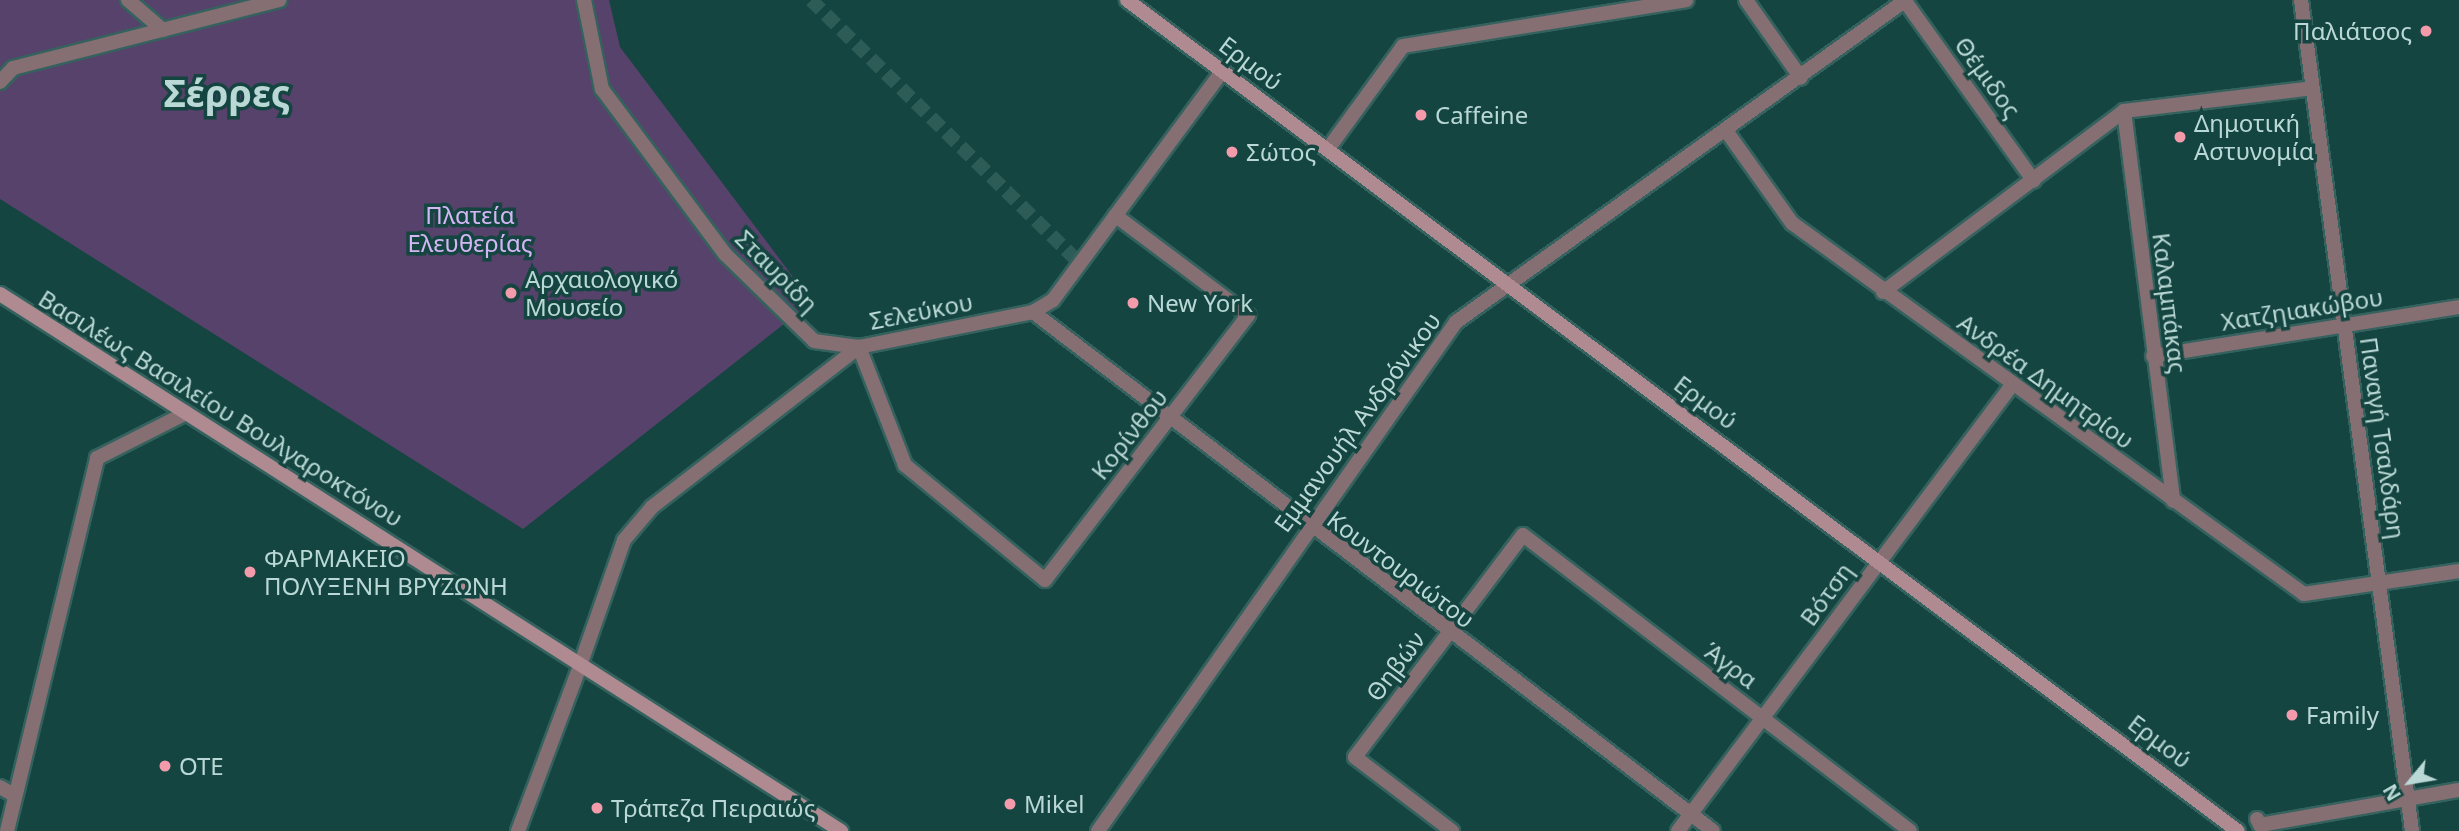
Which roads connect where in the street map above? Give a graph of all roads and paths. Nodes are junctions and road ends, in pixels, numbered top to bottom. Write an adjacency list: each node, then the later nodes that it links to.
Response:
1 (128, 0): 10 (street)
2 (279, 0): 10 (street)
3 (584, 0): 26 (street, Σταυρίδη)
4 (1127, 0): 9 (main road, Ερμού)
5 (1686, 0): 17 (street)
6 (1746, 0): 12 (street)
7 (1905, 0): 12 (street, Εμμανουήλ Ανδρόνικου); 18 (street, Θέμιδος)
8 (2301, 0): 14 (street, Παναγή Τσαλδάρη)
9 (1144, 6): 11 (main road, Ερμού)
10 (163, 30): 13 (street)
11 (1223, 70): 17 (main road, Ερμού); 19 (street, Σελεύκου)
12 (1801, 78): 16 (street, Εμμανουήλ Ανδρόνικου)
13 (0, 82)
14 (2313, 88): 15 (street); 25 (street, Παναγή Τσαλδάρη)
15 (2124, 111): 18 (street); 27 (street, Καλαμπάκας)
16 (1727, 132): 20 (street, Εμμανουήλ Ανδρόνικου); 21 (street, Ανδρέα Δημητρίου)
17 (1328, 149): 20 (main road, Ερμού)
18 (2034, 181): 21 (street)
19 (1115, 215): 24 (street, Σελεύκου); 30 (street, Κορίνθου)
20 (1506, 282): 32 (street, Εμμανουήλ Ανδρόνικου); 34 (main road, Ερμού)
21 (1884, 292): 28 (street, Ανδρέα Δημητρίου)
22 (0, 294): 29 (main road, Βασιλέως Βασιλείου Βουλγαροκτόνου)
23 (2459, 307): 25 (street, Χατζηιακώβου)
24 (1033, 312): 26 (street, Σελεύκου); 30 (street, Κουντουριώτου)
25 (2345, 325): 27 (street, Χατζηιακώβου); 36 (street, Παναγή Τσαλδάρη)
26 (859, 346): 30 (street, Κορίνθου); 38 (street, Σελεύκου)
27 (2153, 356): 31 (street, Καλαμπάκας)
28 (2012, 385): 31 (street, Ανδρέα Δημητρίου); 34 (street, Βότση)
29 (186, 413): 38 (main road, Βασιλέως Βασιλείου Βουλγαροκτόνου); 42 (street)
30 (1170, 418): 32 (street, Κουντουριώτου)
31 (2173, 501): 36 (street, Ανδρέα Δημητρίου)
32 (1308, 527): 37 (street, Κουντουριώτου); 49 (street, Εμμανουήλ Ανδρόνικου)
33 (1523, 536): 37 (street, Θηβών); 39 (street, Άγρα)
34 (1879, 560): 39 (street, Βότση); 54 (main road, Ερμού)
35 (2459, 571): 36 (street, Ανδρέα Δημητρίου)
36 (2379, 585): 43 (street, Παναγή Τσαλδάρη)
37 (1449, 633): 44 (street, Κουντουριώτου); 50 (street, Θηβών)
38 (581, 663): 47 (street, Σελεύκου); 48 (main road, Βασιλέως Βασιλείου Βουλγαροκτόνου)
39 (1762, 718): 44 (street, Βότση); 53 (street, Άγρα)
40 (0, 788): 42 (street)
41 (2459, 790): 43 (street)
42 (14, 795): 46 (street)
43 (2408, 798): 45 (street); 55 (street, Παναγή Τσαλδάρη)
44 (1690, 814): 51 (street, Βότση); 52 (street, Κουντουριώτου)
45 (2257, 819)
46 (7, 831)
47 (518, 831)
48 (841, 831)
49 (1098, 831)
50 (1452, 831)
51 (1678, 831)
52 (1713, 831)
53 (1910, 831)
54 (2238, 831)
55 (2412, 831)

